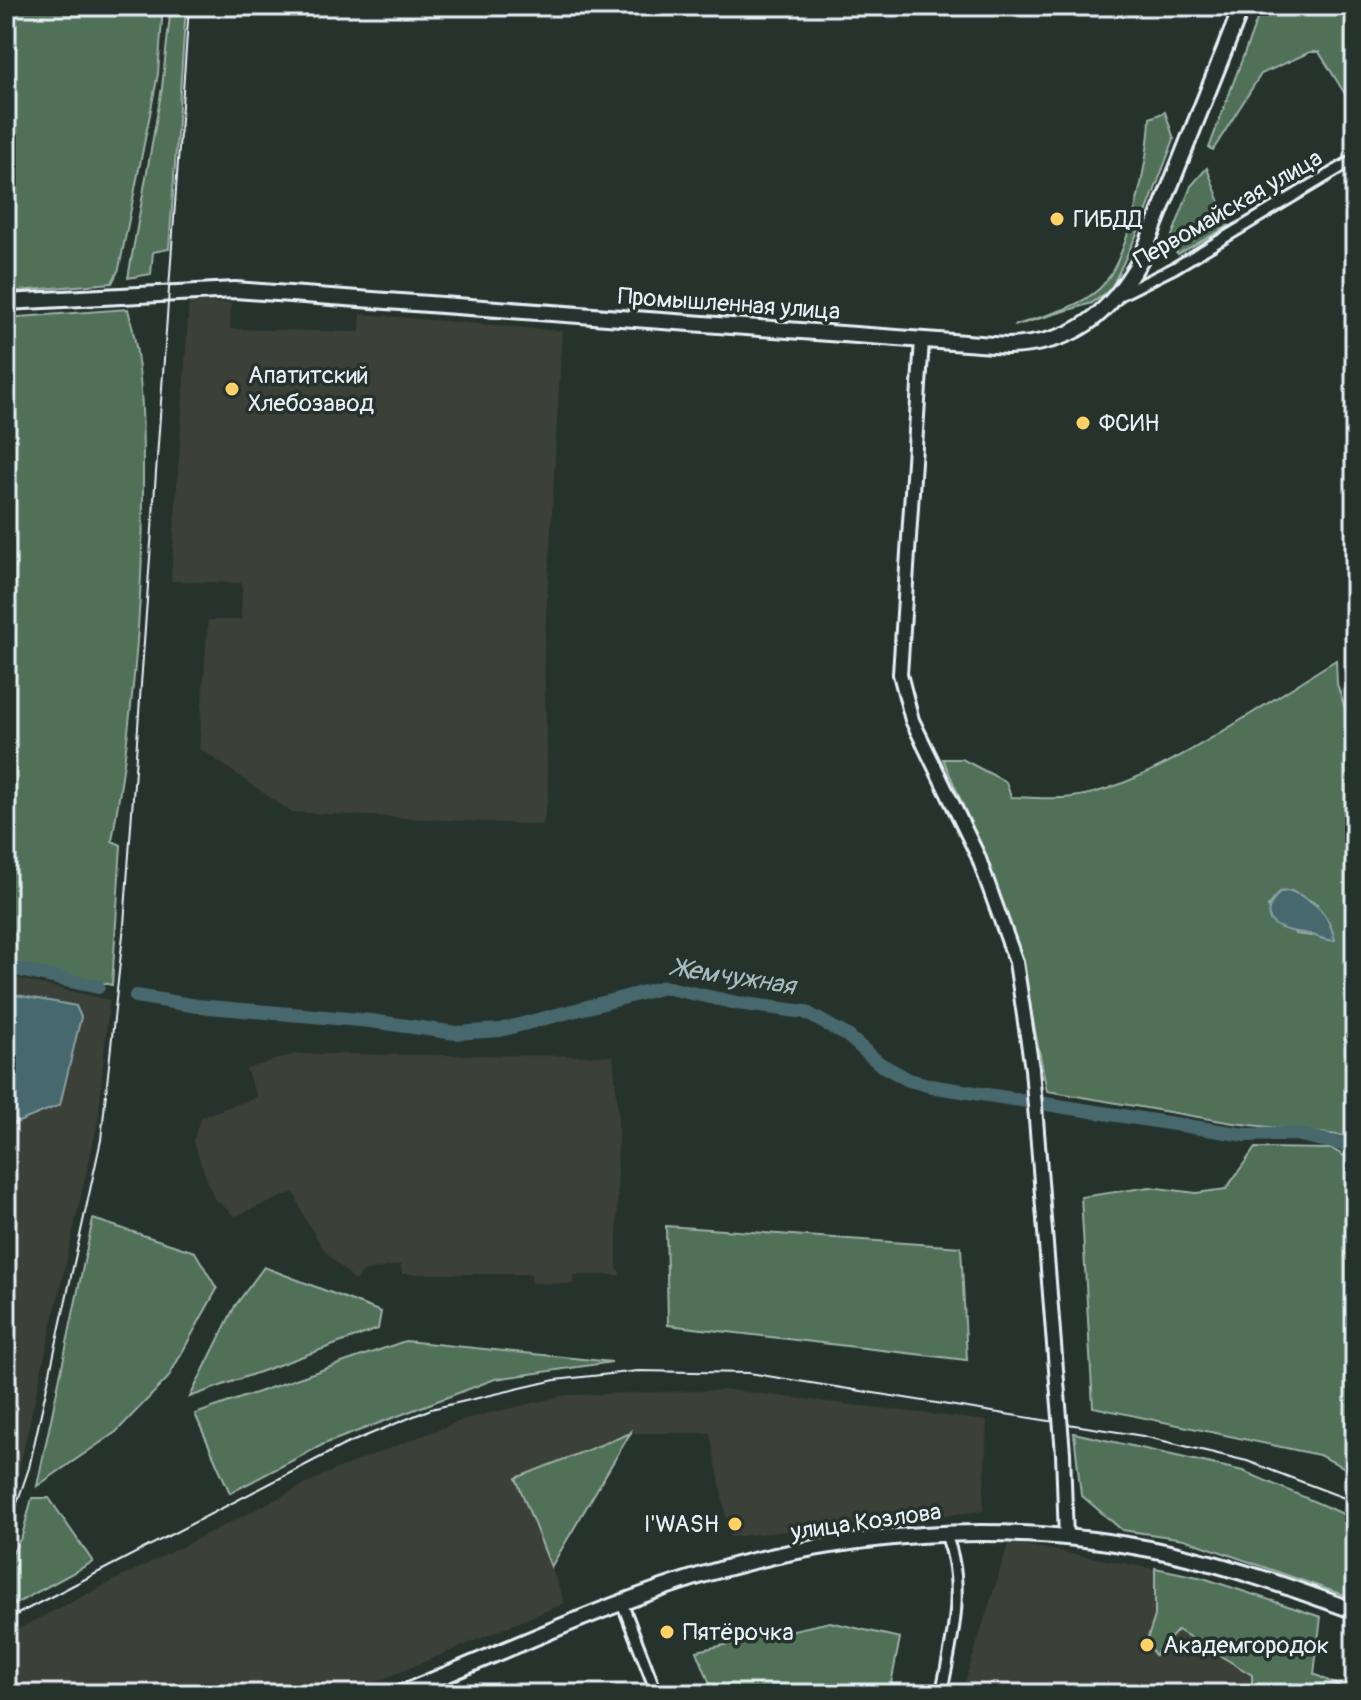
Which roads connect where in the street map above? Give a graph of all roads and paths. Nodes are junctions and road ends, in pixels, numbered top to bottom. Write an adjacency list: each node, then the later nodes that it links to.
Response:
1 (1242, 6): 3 (main road, Промышленная улица)
2 (1355, 159): 3 (street, Первомайская улица)
3 (1120, 295): 5 (main road, Промышленная улица)
4 (6, 302): 5 (main road, Промышленная улица)
5 (922, 340): 7 (main road, bridge)
6 (944, 1531): 7 (main road, улица Козлова); 8 (main road, улица Козлова); 12 (street)
7 (1066, 1538): 9 (main road, улица Козлова)
8 (622, 1603): 10 (main road, улица Козлова); 11 (street)
9 (1355, 1611)
10 (399, 1694)
11 (657, 1694)
12 (941, 1694)

